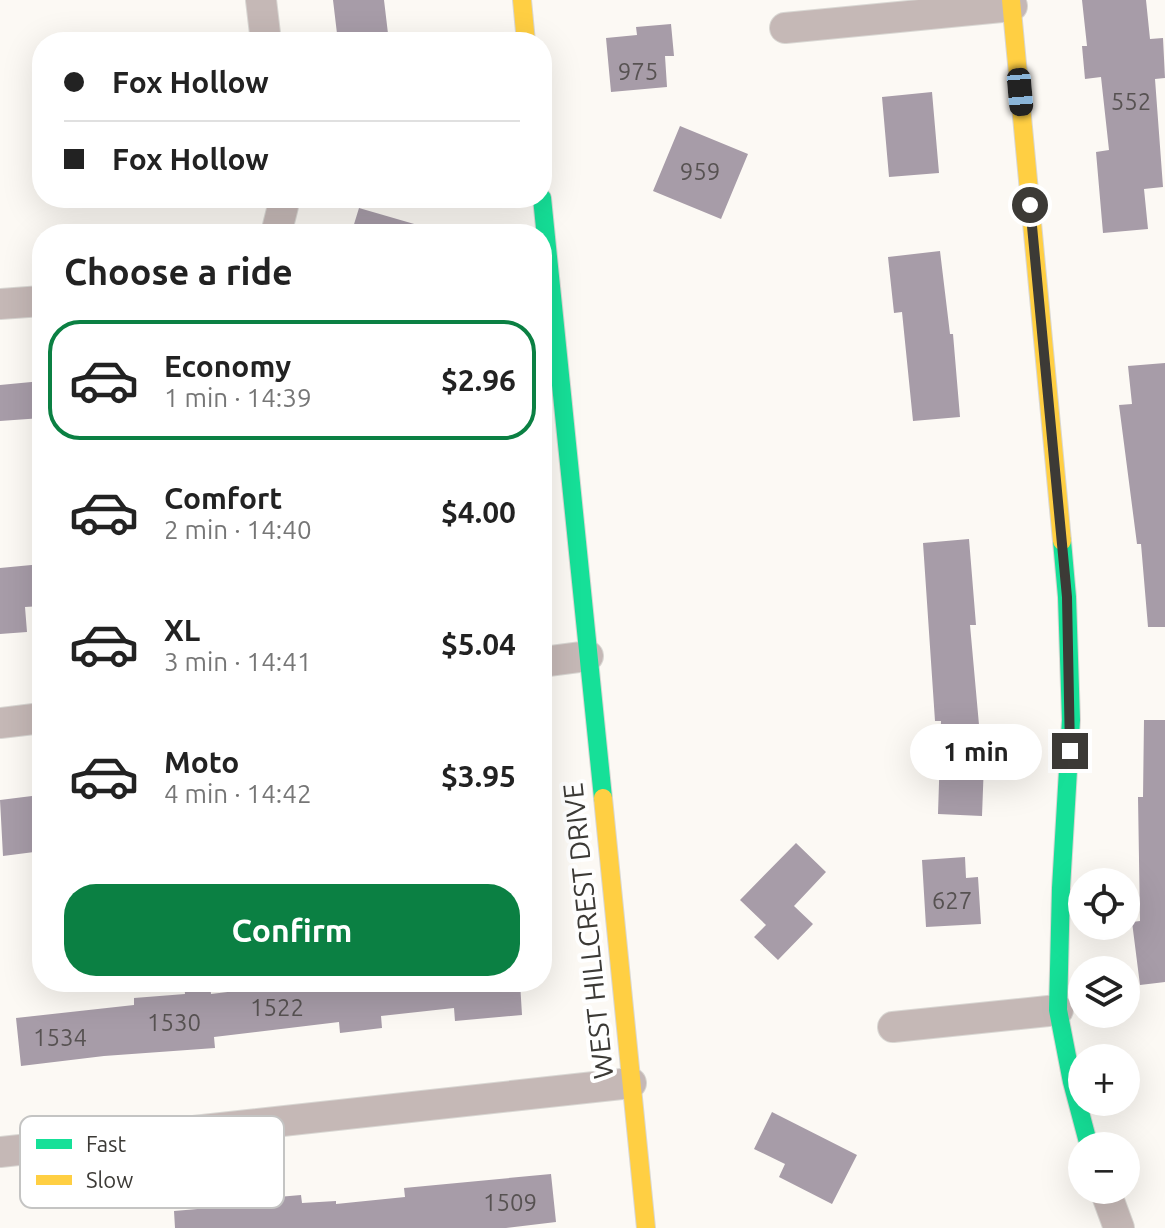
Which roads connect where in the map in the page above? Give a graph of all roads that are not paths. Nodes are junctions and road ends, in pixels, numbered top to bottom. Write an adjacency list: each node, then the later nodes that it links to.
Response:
1 (261, 0): 5 (street)
2 (522, 0): 6 (street)
3 (1011, 3): 4 (street); 14 (street)
4 (785, 28)
5 (265, 32)
6 (525, 32)
7 (552, 298): 10 (street, WEST HILLCREST DRIVE)
8 (32, 302): 9 (street)
9 (0, 304)
10 (588, 656): 11 (street); 16 (street, WEST HILLCREST DRIVE)
11 (552, 661)
12 (32, 719): 13 (street)
13 (0, 723)
14 (1058, 1010): 15 (street); 18 (street)
15 (893, 1027)
16 (631, 1083): 17 (street); 22 (street, WEST HILLCREST DRIVE)
17 (284, 1121)
18 (1085, 1132)
19 (20, 1150): 20 (street)
20 (0, 1152)
21 (1110, 1204): 23 (street)
22 (646, 1228)
23 (1119, 1228)

